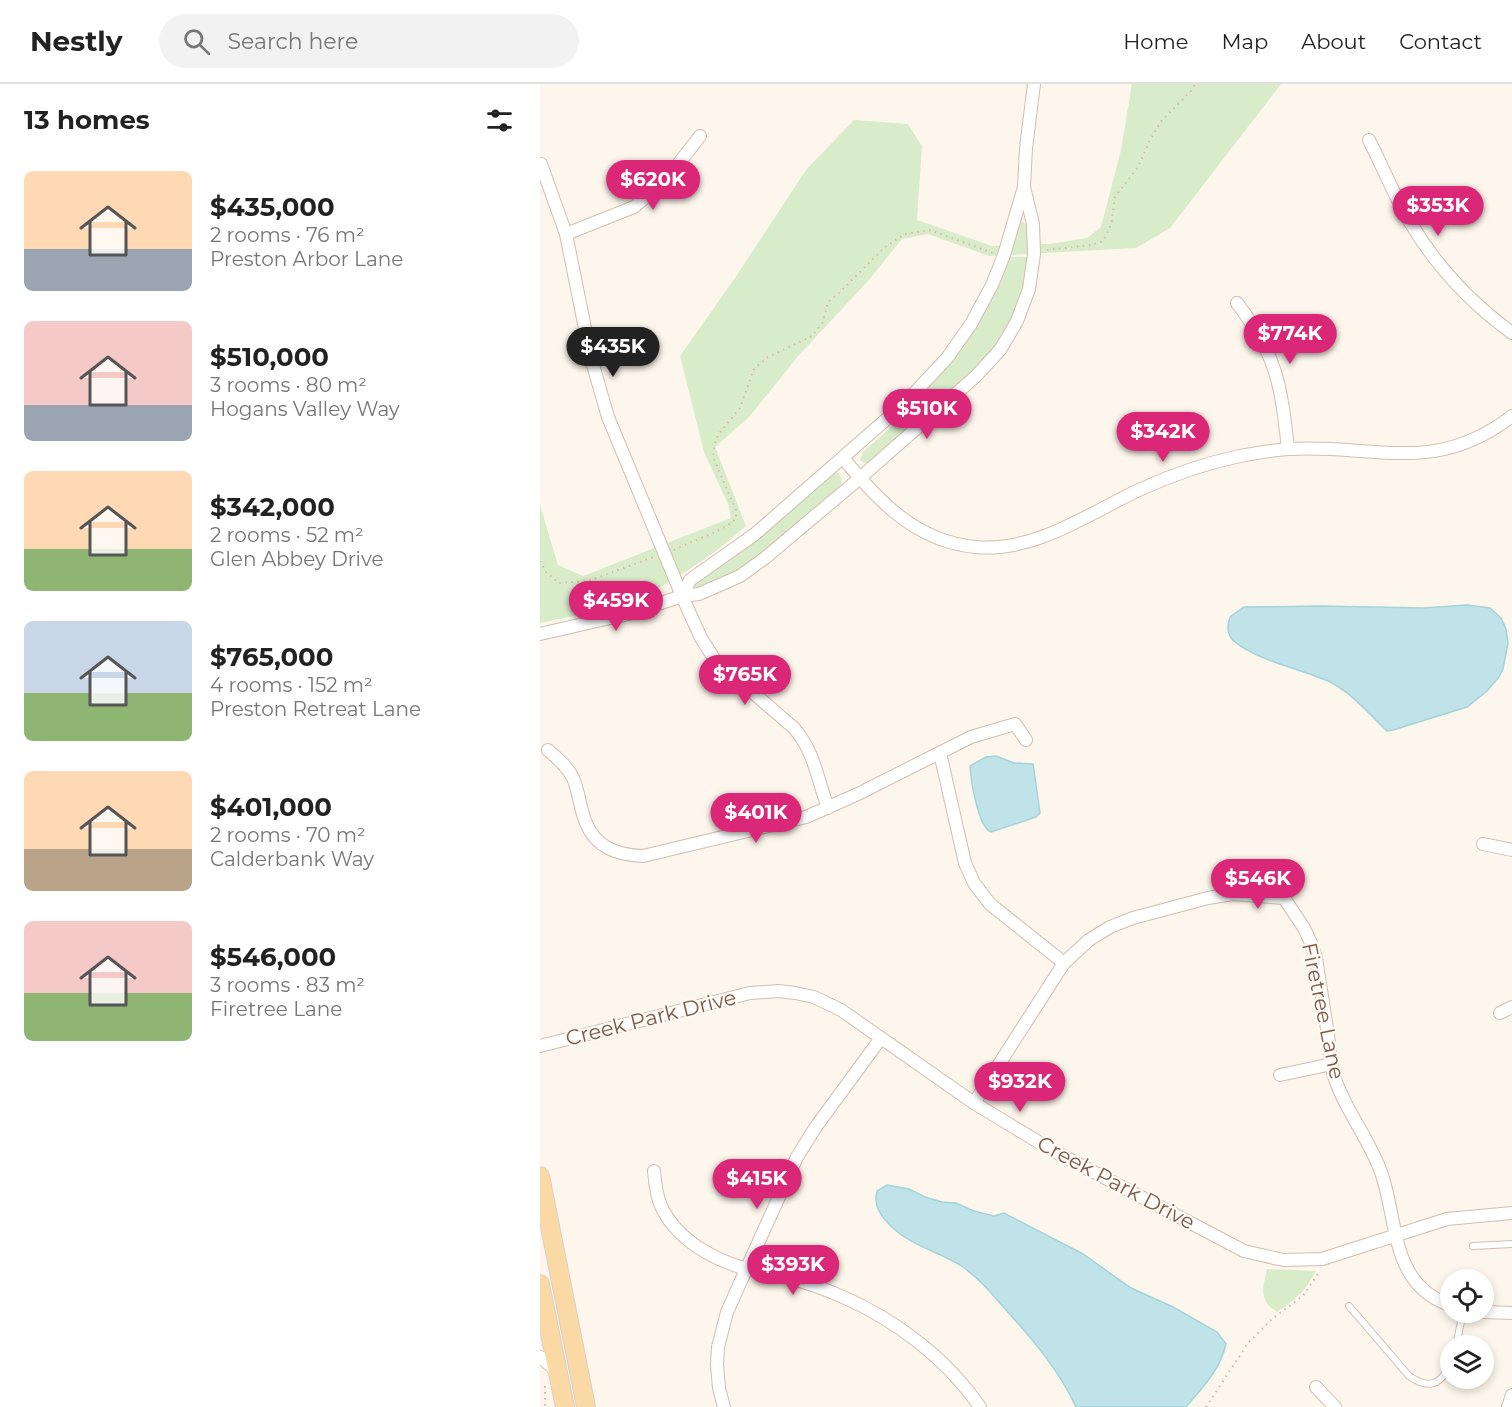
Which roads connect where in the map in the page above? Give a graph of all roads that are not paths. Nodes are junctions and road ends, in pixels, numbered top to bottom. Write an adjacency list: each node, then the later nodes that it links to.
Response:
1 (1034, 84): 5 (street)
2 (700, 136): 6 (street)
3 (1369, 140): 8 (street)
4 (541, 164): 6 (street)
5 (1024, 187): 11 (street); 12 (street)
6 (567, 234): 13 (street)
7 (1237, 303): 10 (street)
8 (1512, 333)
9 (1512, 416): 10 (street)
10 (1288, 449): 12 (street)
11 (843, 458): 12 (street); 13 (street)
12 (860, 478): 13 (street)
13 (682, 596): 14 (street); 18 (street)
14 (540, 634)
15 (1026, 740): 17 (street)
16 (548, 750): 18 (street)
17 (940, 753): 18 (street); 21 (street)
18 (828, 808)
19 (1483, 844): 20 (street)
20 (1512, 850)
21 (1064, 963): 26 (street, Firetree Lane); 28 (street, Firetree Lane)
22 (1512, 1008): 23 (street)
23 (1500, 1013)
24 (880, 1038): 25 (street, Creek Park Drive); 28 (street, Creek Park Drive); 35 (street)
25 (540, 1046)
26 (1332, 1064): 27 (street); 32 (street, Firetree Lane)
27 (1280, 1075)
28 (974, 1103): 32 (street, Creek Park Drive)
29 (654, 1171): 35 (street)
30 (540, 1176): 48 (main road)
31 (1512, 1213): 32 (street, Creek Park Drive)
32 (1395, 1235): 37 (street, Firetree Lane)
33 (1512, 1244): 34 (lane)
34 (1473, 1246)
35 (747, 1269): 49 (street); 50 (street)
36 (540, 1284): 41 (main road)
37 (1440, 1300)
38 (1348, 1306): 44 (lane)
39 (1494, 1312): 40 (street)
40 (1512, 1313)
41 (544, 1329): 43 (main road)
42 (540, 1357): 43 (street)
43 (551, 1376): 47 (main road)
44 (1440, 1380)
45 (1316, 1387): 51 (street)
46 (1512, 1395): 52 (street)
47 (565, 1407)
48 (586, 1407)
49 (724, 1407)
50 (980, 1407)
51 (1335, 1407)
52 (1508, 1407)

